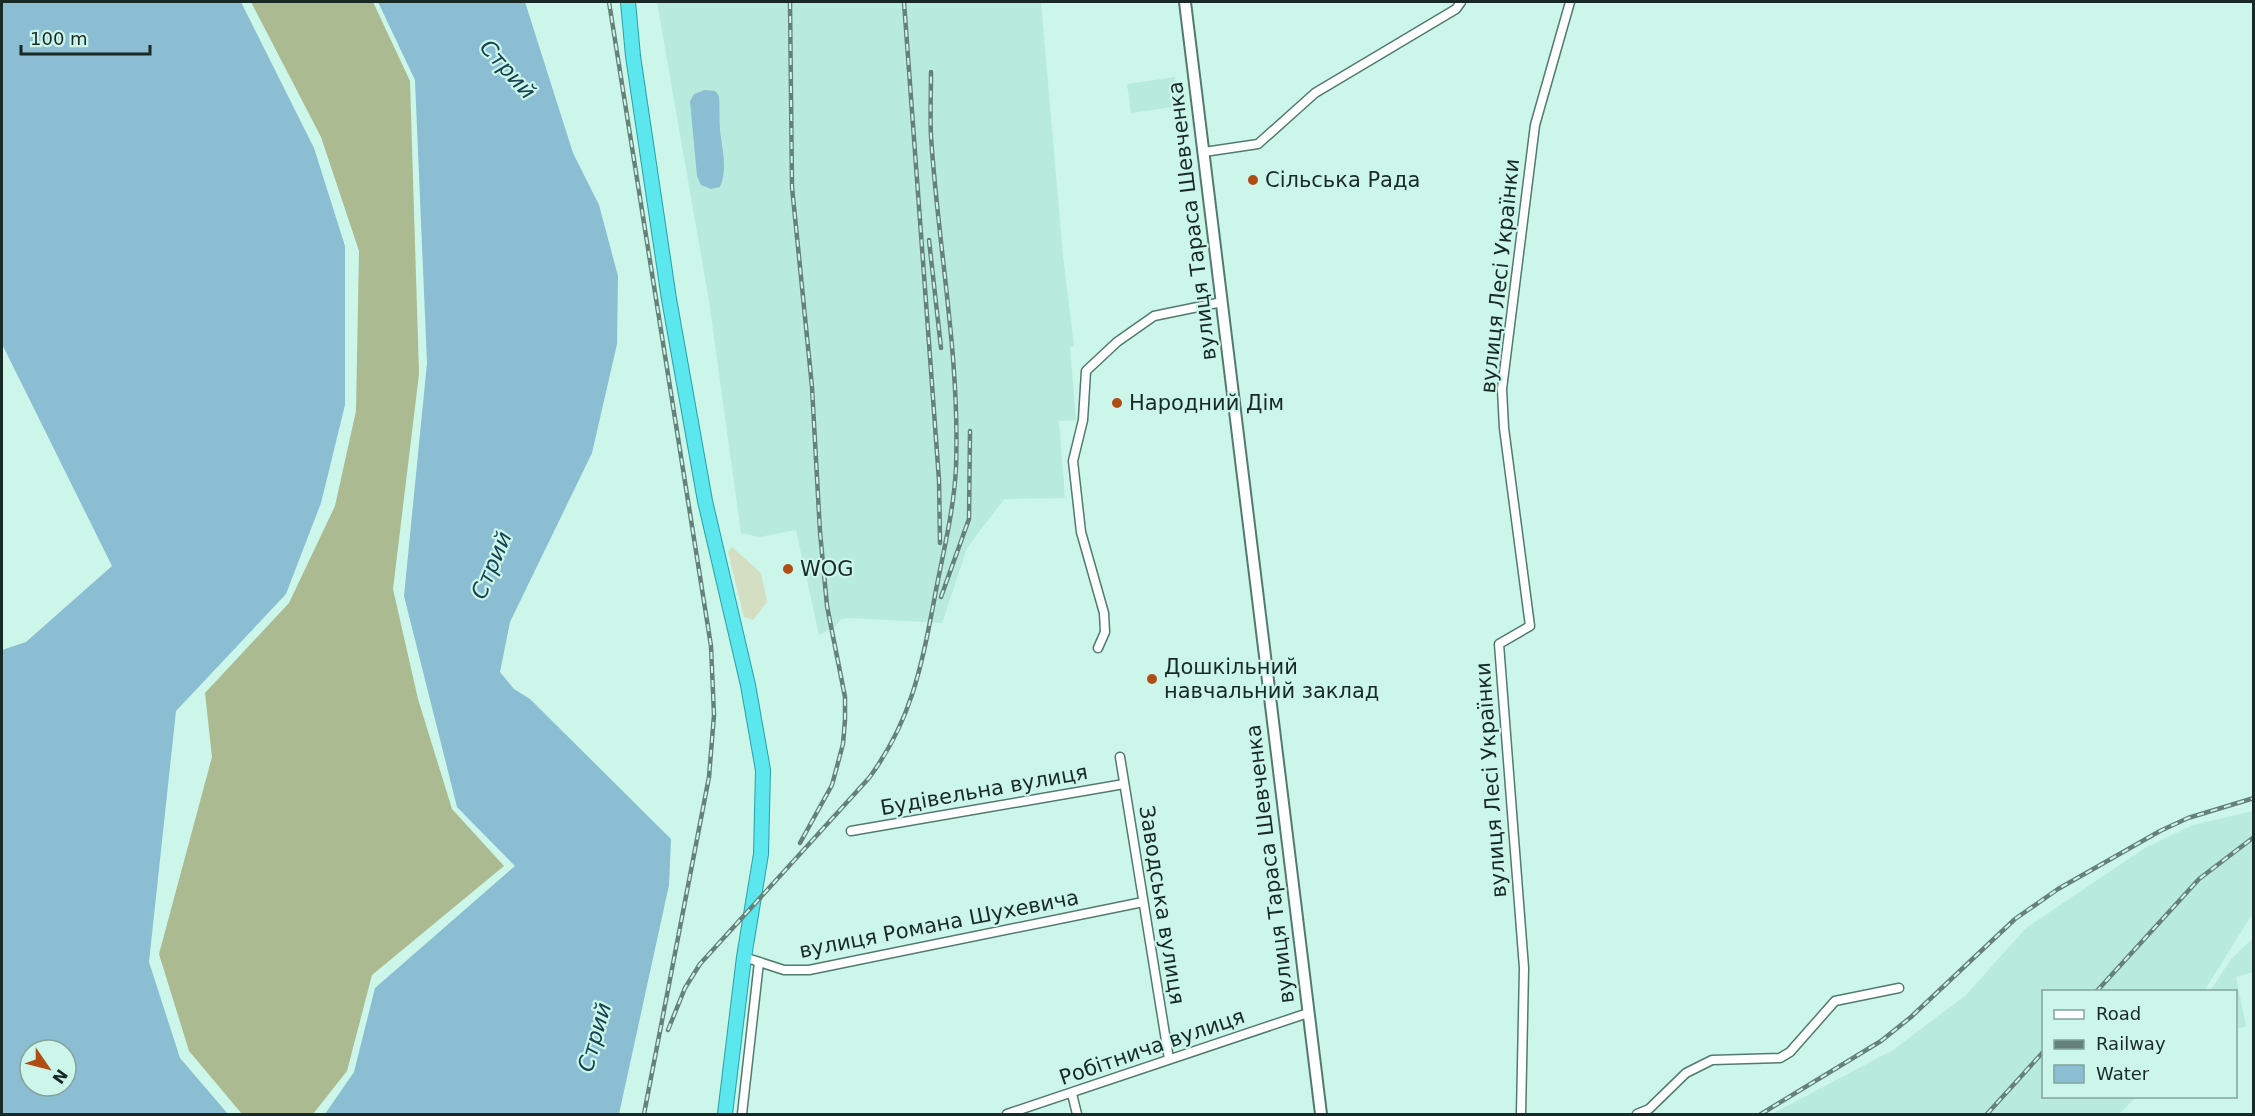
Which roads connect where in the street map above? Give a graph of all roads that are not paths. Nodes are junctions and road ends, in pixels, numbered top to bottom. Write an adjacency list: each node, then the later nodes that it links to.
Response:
1 (628, 2): 12 (highway)
2 (1185, 2): 5 (street, вулиця Тараса Шевченка)
3 (1461, 2): 5 (street)
4 (1570, 2): 23 (street, вулиця Лесі Українки)
5 (1204, 152): 6 (street, вулиця Тараса Шевченка)
6 (1222, 302): 7 (street); 15 (street, вулиця Тараса Шевченка)
7 (1098, 648)
8 (1120, 757): 9 (street, Заводська вулиця)
9 (1124, 784): 10 (street, Будівельна вулиця); 11 (street, Заводська вулиця)
10 (851, 831)
11 (1143, 902): 13 (street, вулиця Романа Шухевича); 16 (street, Заводська вулиця)
12 (744, 957): 13 (street, вулиця Романа Шухевича); 18 (highway)
13 (759, 962): 19 (street)
14 (1899, 988): 24 (street)
15 (1308, 1013): 16 (street, Робітнича вулиця); 22 (street, вулиця Тараса Шевченка)
16 (1169, 1059): 17 (street, Робітнича вулиця)
17 (1072, 1094): 20 (street, Робітнича вулиця); 21 (street)
18 (725, 1114)
19 (742, 1114)
20 (1007, 1114)
21 (1077, 1114)
22 (1321, 1114)
23 (1521, 1114)
24 (1637, 1114)

